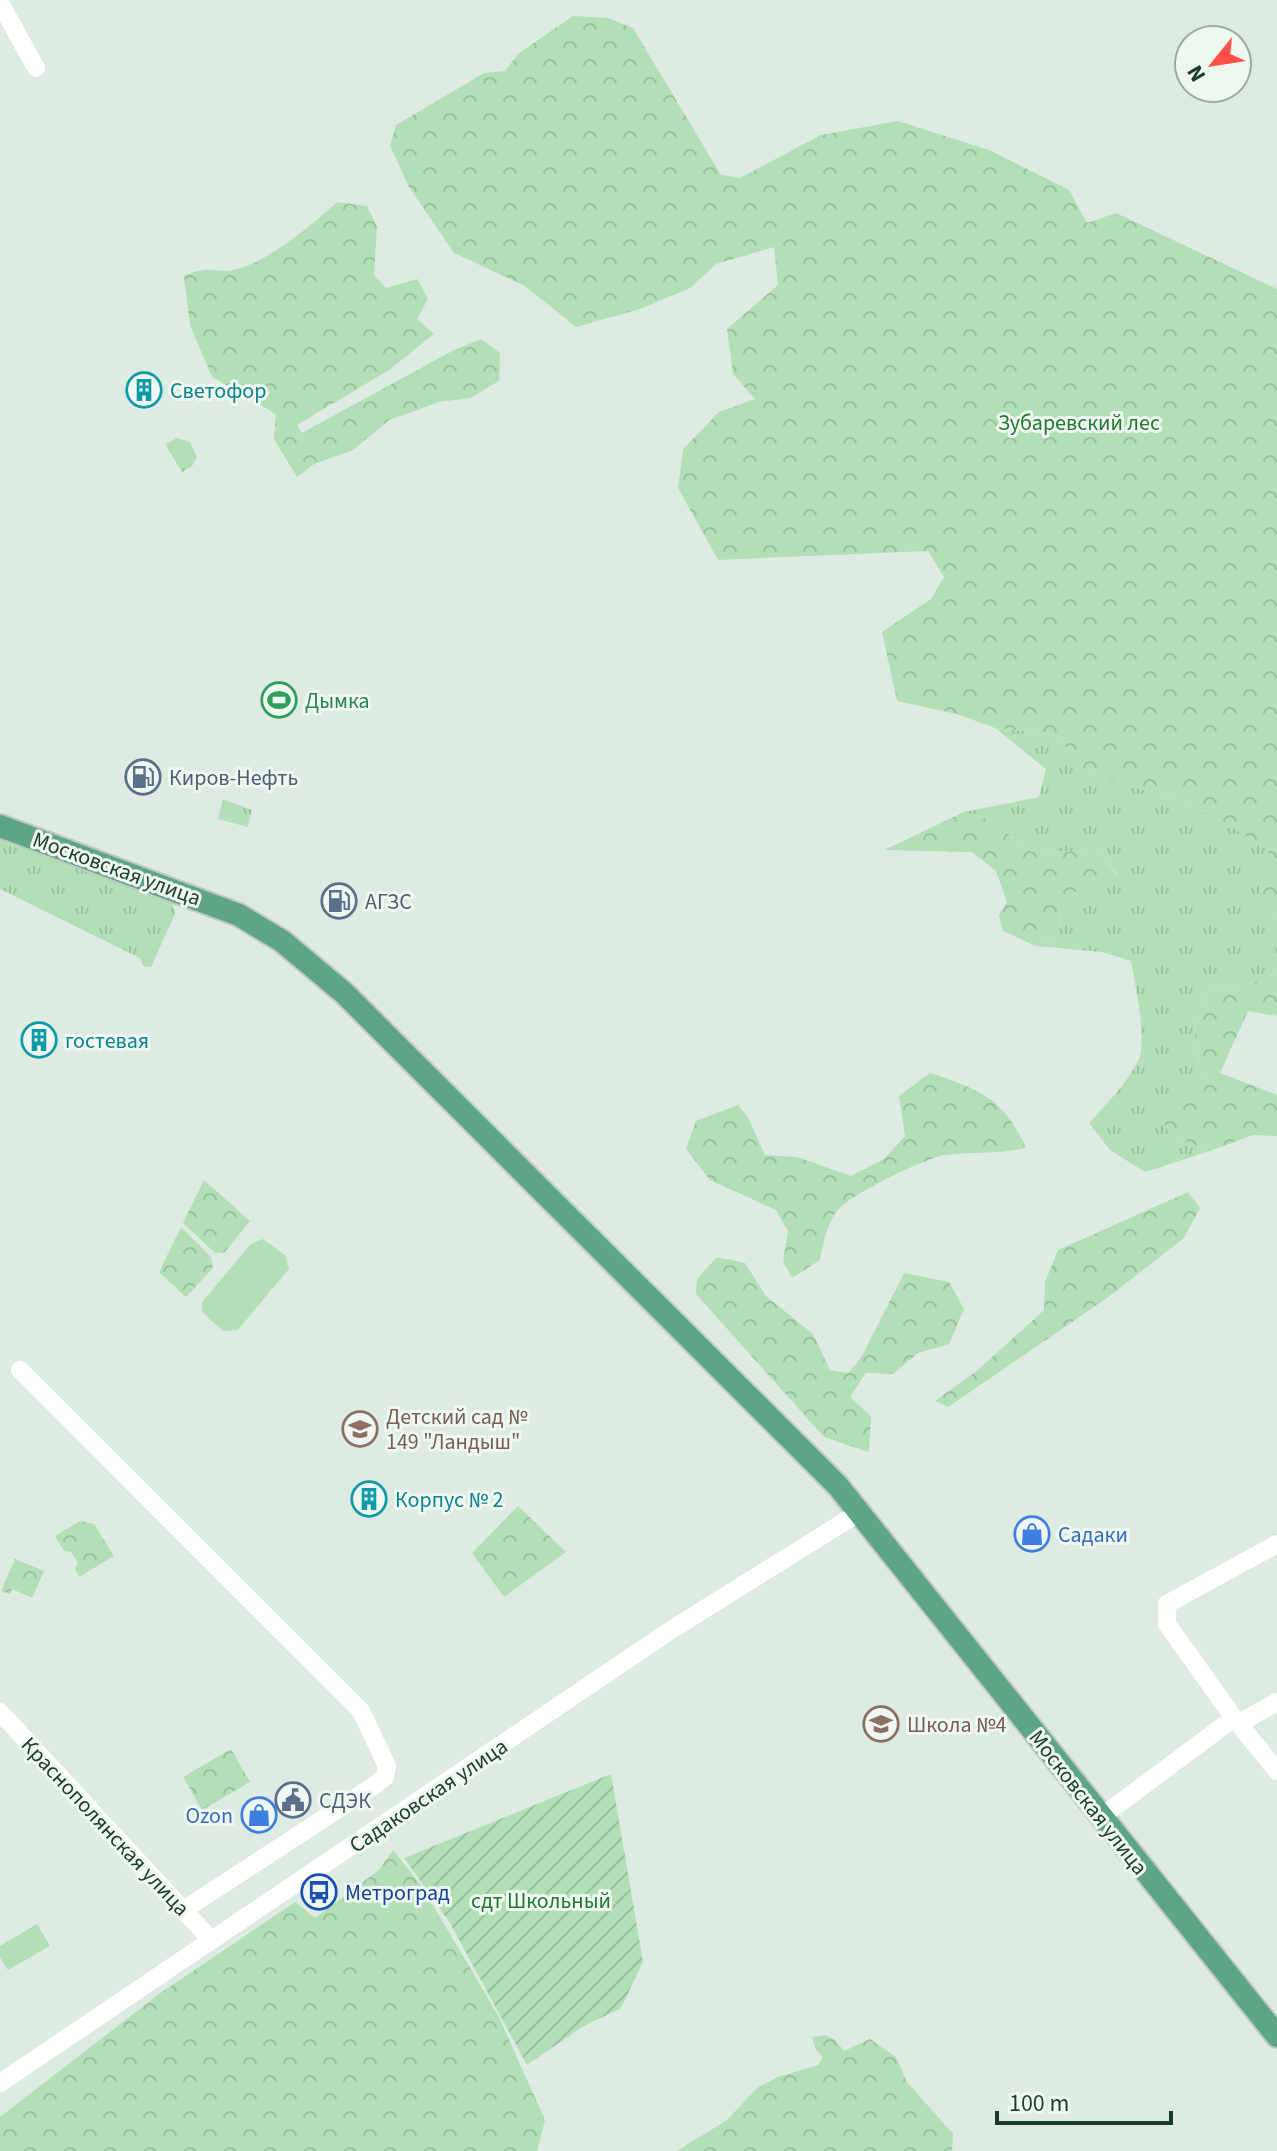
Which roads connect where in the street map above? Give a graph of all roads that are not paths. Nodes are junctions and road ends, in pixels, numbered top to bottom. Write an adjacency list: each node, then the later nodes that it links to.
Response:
1 (0, 3): 2 (street)
2 (36, 68)
3 (0, 826): 5 (main road, Московская улица)
4 (20, 1370): 12 (street)
5 (867, 1520): 11 (main road, Московская улица); 13 (street, Садаковская улица)
6 (1277, 1544): 9 (street)
7 (1277, 1702): 9 (street)
8 (0, 1712): 12 (street, Краснополянская улица)
9 (1236, 1721): 10 (street); 11 (street)
10 (1277, 1771)
11 (1101, 1817): 14 (main road, Московская улица)
12 (185, 1909): 13 (street, Краснополянская улица)
13 (211, 1940): 15 (street, Садаковская улица)
14 (1277, 2036)
15 (0, 2083)

